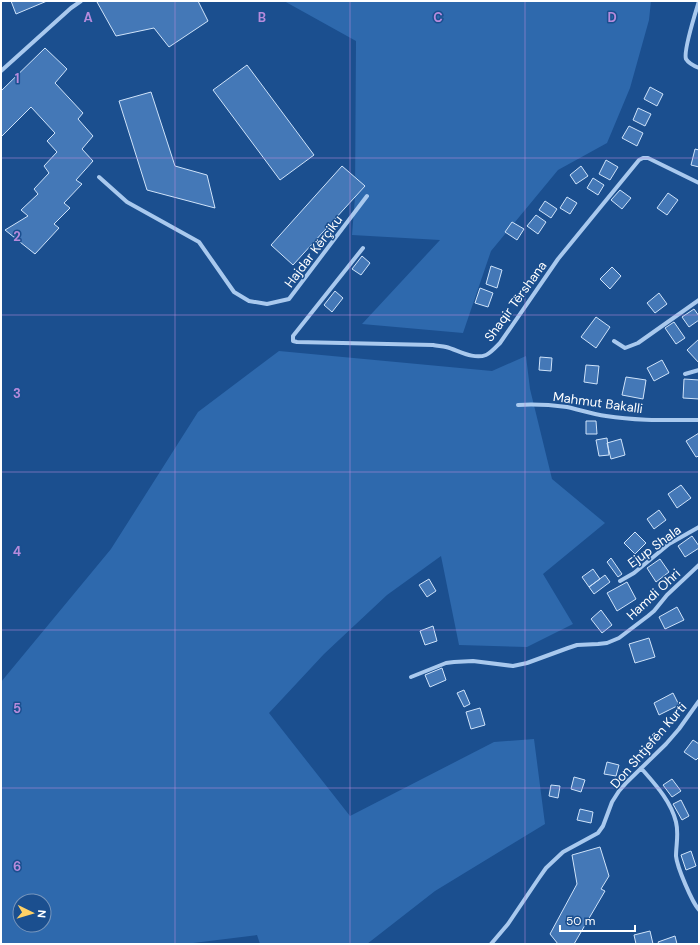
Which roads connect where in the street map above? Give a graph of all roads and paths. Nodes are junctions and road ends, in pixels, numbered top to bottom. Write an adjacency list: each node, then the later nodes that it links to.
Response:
1 (81, 1): 4 (street)
2 (699, 1): 3 (street)
3 (699, 68)
4 (1, 71)
5 (99, 177): 7 (street, Hajdar Kërçiku)
6 (699, 183): 8 (street, Shaqir Tërshana)
7 (367, 196)
8 (363, 248)
9 (699, 300): 10 (street)
10 (614, 341)
11 (699, 370): 12 (street)
12 (684, 374)
13 (518, 405): 14 (street, Mahmut Bakalli)
14 (699, 420)
15 (699, 527): 17 (street, Ejup Shala)
16 (699, 565): 18 (street, Hamdi Ohri)
17 (620, 581)
18 (411, 677)
19 (699, 701): 20 (street, Don Shtjefën Kurti)
20 (641, 768): 21 (street); 22 (street, Don Shtjefën Kurti)
21 (699, 910)
22 (491, 944)

